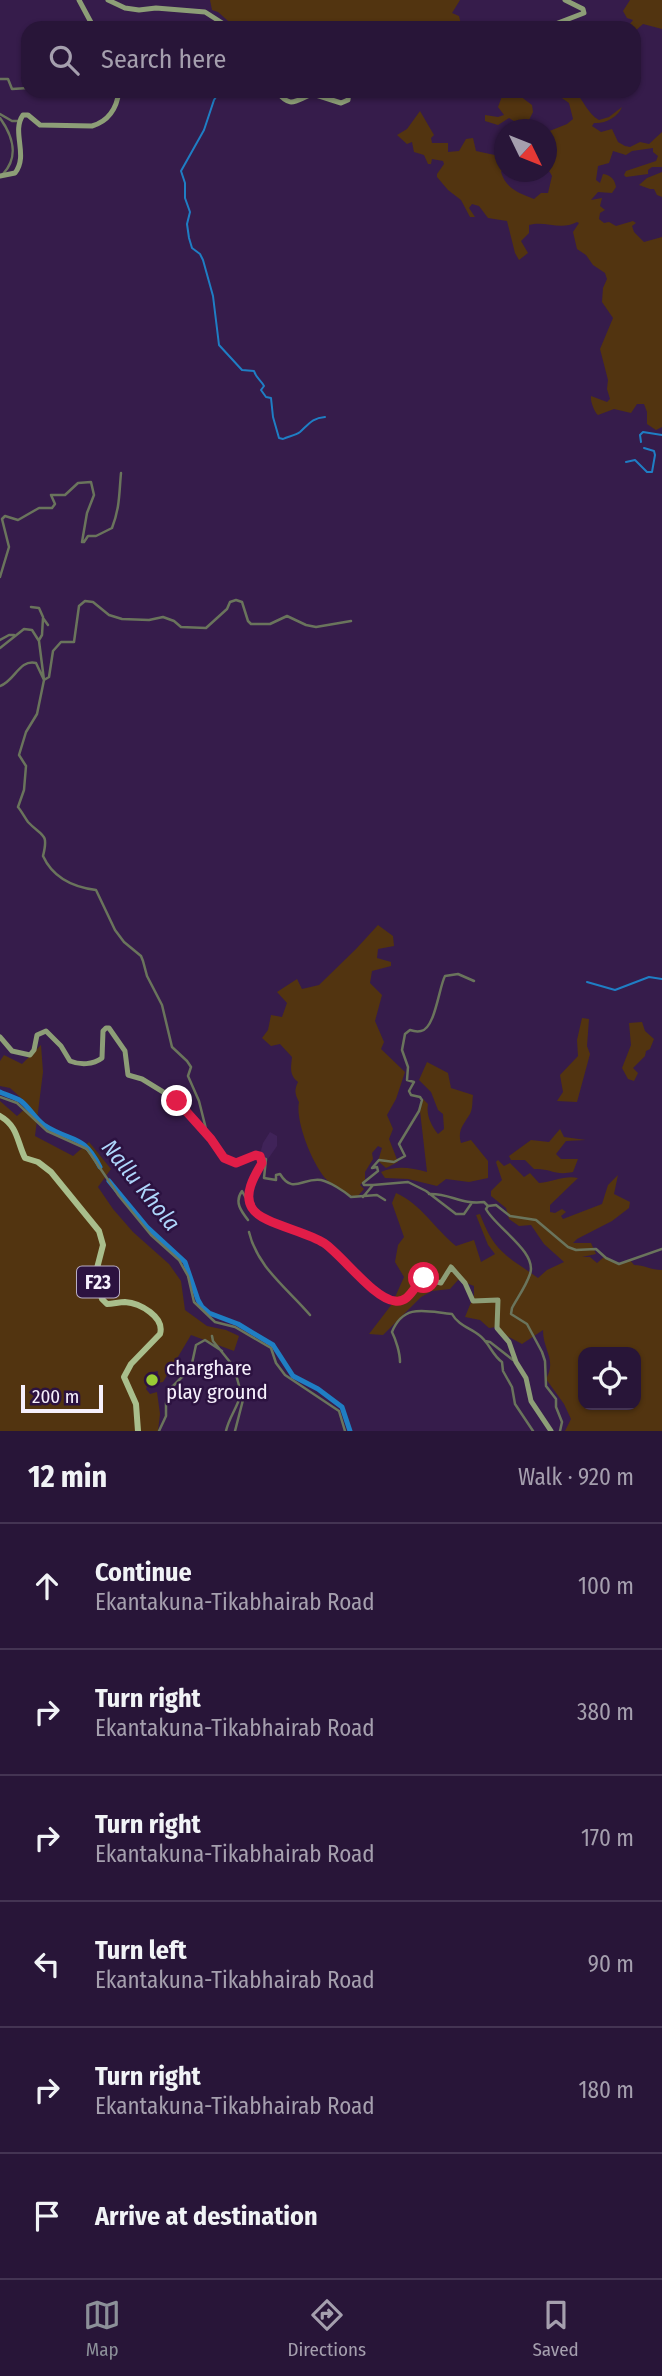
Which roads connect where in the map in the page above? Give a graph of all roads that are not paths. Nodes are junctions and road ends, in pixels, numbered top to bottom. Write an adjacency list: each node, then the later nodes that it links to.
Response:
1 (79, 0): 4 (main road)
2 (108, 0): 5 (main road)
3 (565, 0): 6 (main road)
4 (90, 21)
5 (219, 21)
6 (563, 21)
7 (0, 79): 8 (street)
8 (21, 89)
9 (117, 98): 15 (main road)
10 (284, 98): 11 (main road)
11 (305, 98)
12 (325, 98): 13 (main road)
13 (348, 98)
14 (0, 116): 15 (street); 16 (street)
15 (19, 121): 16 (main road)
16 (2, 175)
17 (121, 473): 18 (street)
18 (0, 577)
19 (31, 607): 20 (street)
20 (43, 618): 22 (street); 25 (street)
21 (351, 621): 27 (street)
22 (48, 625)
23 (14, 635): 24 (street); 25 (street); 26 (street)
24 (0, 640)
25 (39, 642): 27 (street)
26 (0, 648)
27 (44, 680): 28 (street); 33 (street)
28 (0, 686)
29 (474, 981): 35 (street)
30 (0, 1037): 33 (main road)
31 (0, 1097): 58 (street)
32 (0, 1116): 54 (main road, F23)
33 (207, 1135): 34 (main road)
34 (260, 1156): 37 (street); 41 (main road)
35 (373, 1185): 36 (street); 37 (street)
36 (429, 1194): 39 (street); 39 (street)
37 (363, 1198): 38 (street)
38 (385, 1200)
39 (471, 1205): 40 (street)
40 (488, 1206): 44 (street); 61 (street)
41 (252, 1209): 42 (street); 50 (main road)
42 (248, 1220)
43 (249, 1232): 45 (street)
44 (662, 1250)
45 (310, 1315)
46 (212, 1336): 48 (street)
47 (485, 1341): 49 (street); 50 (street); 59 (street)
48 (222, 1351): 52 (street); 55 (street)
49 (400, 1362)
50 (516, 1362): 60 (main road)
51 (244, 1375): 52 (street)
52 (238, 1377): 53 (street)
53 (241, 1393): 56 (street); 57 (street)
54 (138, 1431)
55 (159, 1431)
56 (226, 1431)
57 (235, 1431)
58 (345, 1431)
59 (533, 1431)
60 (551, 1431)
61 (560, 1431)

